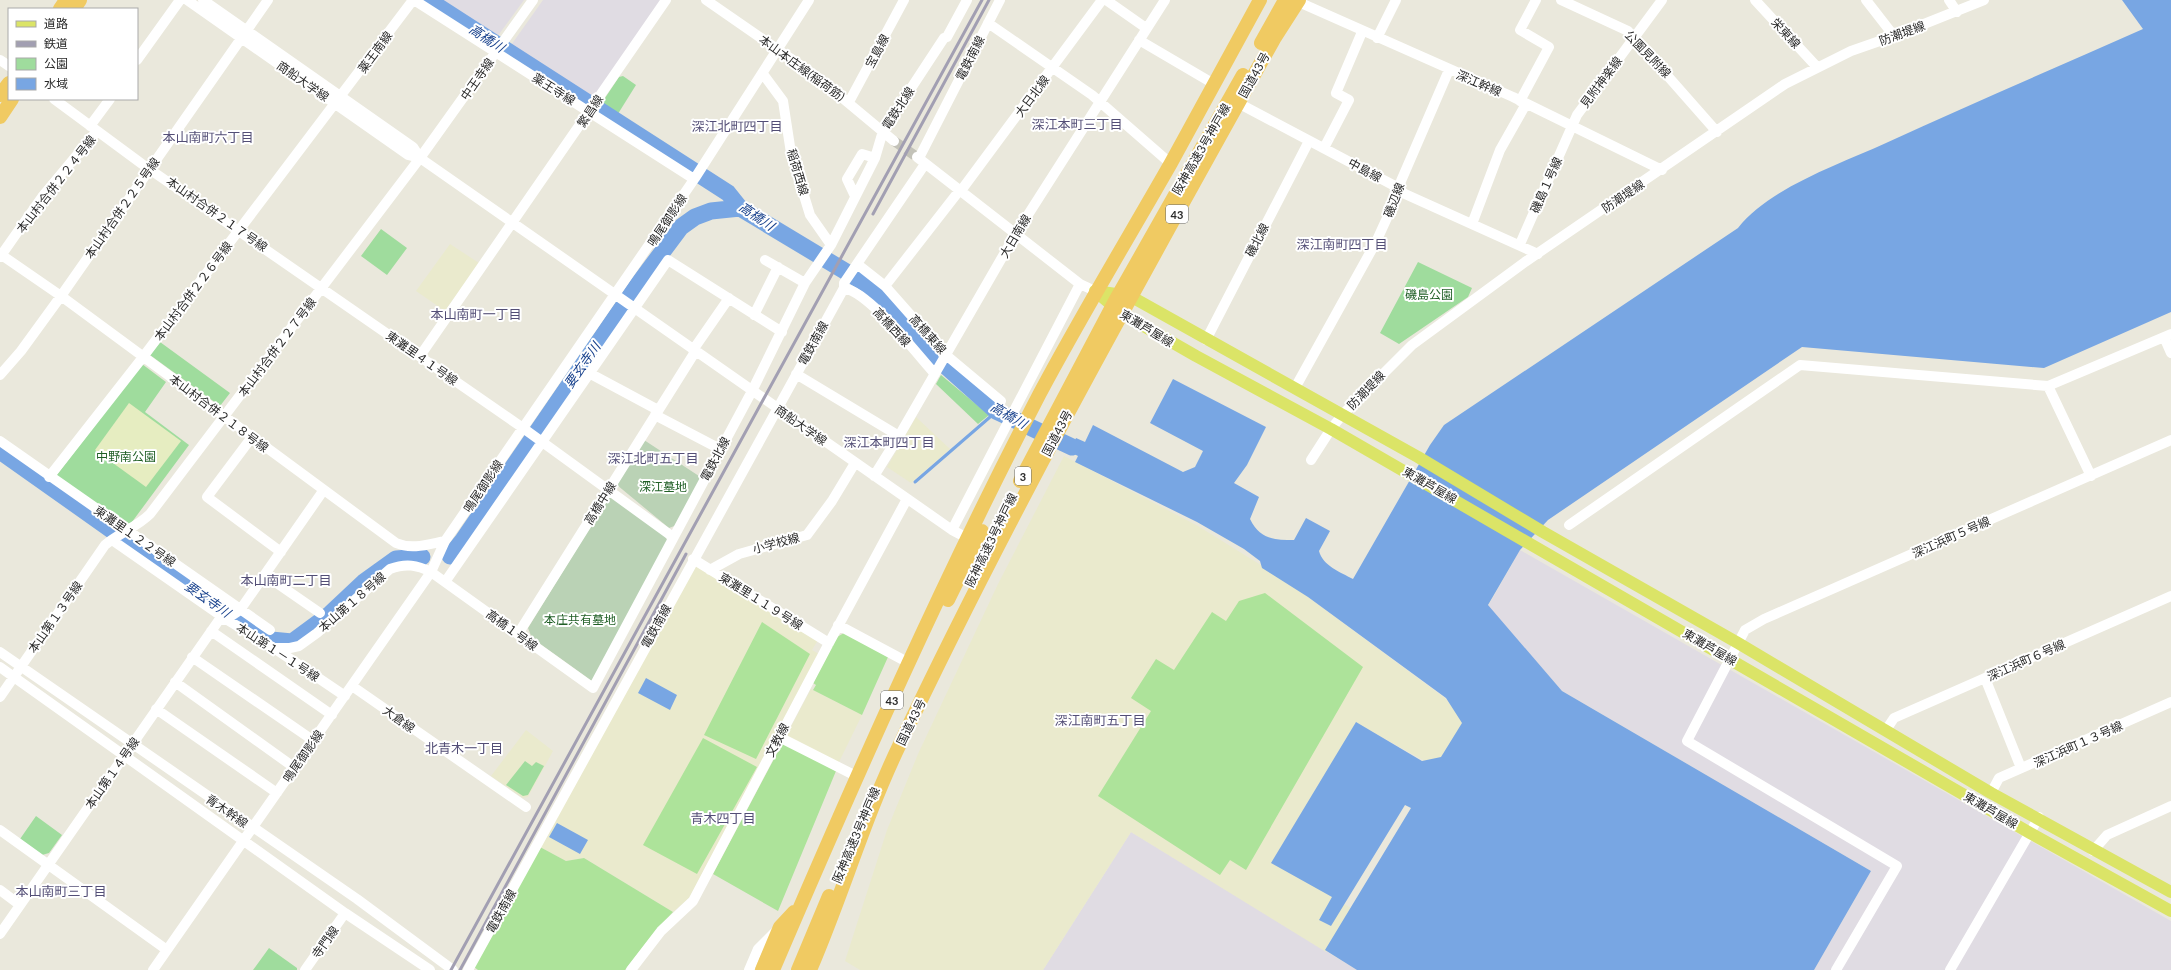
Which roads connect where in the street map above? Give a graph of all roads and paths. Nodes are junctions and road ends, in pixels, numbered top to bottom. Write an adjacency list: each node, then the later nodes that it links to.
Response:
1 (180, 0): 38 (street)
2 (187, 0): 31 (street, 商船大学線)
3 (203, 0): 31 (street, 商船大学線)
4 (268, 0): 31 (street, 本山村合併２２５号線)
5 (414, 0): 36 (street, 薬王寺線); 49 (street, 薬王南線)
6 (533, 0): 36 (street, 中王寺線)
7 (666, 0): 54 (street, 繁昌線)
8 (706, 0): 37 (street, 本山本庄線(稲荷筋))
9 (809, 0): 37 (street, 鳴尾御影線)
10 (904, 0): 51 (street, 宝島線)
11 (1000, 0): 28 (street, 電鉄南線)
12 (1102, 0): 40 (street, 大日北線)
13 (1106, 0): 29 (street)
14 (1165, 0): 29 (street, 大日南線)
15 (1260, 0): 44 (highway, 43)
16 (1270, 0): 213 (highway, 阪神高速3号神戸線 / 3)
17 (1396, 0): 33 (street)
18 (1536, 0): 52 (street)
19 (1561, 0): 34 (street, 公園見附線)
20 (1662, 0): 34 (street, 見附神楽線)
21 (1755, 0): 39 (street, 栄東線)
22 (1866, 0): 32 (street)
23 (1948, 0): 27 (street)
24 (1984, 0): 27 (street, 防潮堤線)
25 (964, 1): 58 (street, 電鉄北線)
26 (1294, 1): 30 (street, 深江幹線); 53 (highway, 国道43号 / 43); 214 (highway, 阪神高速3号神戸線 / 3)
27 (1958, 12): 32 (street, 防潮堤線)
28 (988, 23): 40 (street); 65 (street, 電鉄南線)
29 (1146, 28): 35 (street, 大日南線)
30 (1362, 32): 33 (street, 深江幹線); 62 (street)
31 (244, 35): 49 (street, 商船大学線); 67 (street, 本山村合併２２５号線)
32 (1894, 36): 39 (street, 防潮堤線)
33 (1377, 38): 41 (street, 深江幹線)
34 (1635, 38): 56 (street, 見附神楽線); 59 (street, 公園見附線)
35 (1139, 40): 44 (street); 50 (street, 大日南線)
36 (499, 48): 54 (street, 薬王寺線); 63 (street, 中王寺線)
37 (778, 49): 42 (street, 鳴尾御影線); 51 (street, 本山本庄線(稲荷筋))
38 (138, 59)
39 (1816, 67): 59 (street, 防潮堤線)
40 (1053, 68): 50 (street); 71 (street, 大日北線)
41 (1449, 70): 52 (street, 深江幹線); 70 (street, 磯辺線)
42 (763, 74): 69 (street, 鳴尾御影線); 78 (street, 稲荷西線)
43 (8, 83): 45 (highway)
44 (1214, 84): 66 (highway, 43)
45 (0, 95)
46 (11, 100): 55 (highway)
47 (55, 100): 57 (street, 本山村合併２１７号線)
48 (109, 100): 57 (street, 本山村合併２２４号線)
49 (338, 100): 63 (street, 商船大学線); 75 (street, 本山村合併２２６号線)
50 (1099, 101): 66 (street); 76 (street, 大日南線)
51 (849, 102): 58 (street, 本山本庄線(稲荷筋))
52 (1523, 102): 56 (street, 深江幹線); 74 (street)
53 (1238, 103): 60 (street, 中島線); 92 (highway, 国道43号 / 43)
54 (590, 111): 69 (street, 薬王寺線); 73 (street, 繁昌線)
55 (0, 118)
56 (1572, 126): 68 (street, 深江幹線); 77 (street, 磯島１号線)
57 (94, 129): 67 (street, 本山村合併２１７号線); 80 (street, 本山村合併２２４号線)
58 (882, 131): 61 (street, 本山本庄線(稲荷筋)); 64 (street, 電鉄北線)
59 (1717, 132): 68 (street, 防潮堤線)
60 (1309, 140): 62 (street, 中島線); 99 (street, 磯北線)
61 (894, 141)
62 (1324, 148): 70 (street, 中島線)
63 (420, 158): 73 (street, 商船大学線); 88 (street, 本山村合併２２７号線)
64 (875, 158): 72 (street, 電鉄北線); 72 (street)
65 (922, 163): 71 (street); 82 (street, 電鉄南線); 85 (street)
66 (1170, 163): 89 (highway, 43)
67 (150, 168): 75 (street, 本山村合併２１７号線); 90 (street, 本山村合併２２５号線)
68 (1662, 170): 79 (street, 防潮堤線)
69 (695, 178): 91 (street, 鳴尾御影線)
70 (1399, 190): 74 (street, 中島線); 110 (street, 磯辺線)
71 (960, 191): 76 (street); 85 (street, 大日北線)
72 (855, 196): 78 (street, 電鉄北線)
73 (514, 223): 91 (street, 商船大学線); 102 (street, 繁昌線)
74 (1472, 224): 77 (street, 中島線)
75 (239, 229): 88 (street, 本山村合併２１７号線); 104 (street, 本山村合併２２６号線)
76 (1015, 235): 86 (street); 103 (street, 大日南線)
77 (1520, 244): 79 (street, 中島線)
78 (831, 246): 84 (street, 電鉄北線)
79 (1538, 254): 116 (street, 防潮堤線)
80 (0, 255): 90 (street, 本山村合併２１８号線)
81 (765, 260): 83 (street)
82 (856, 266): 85 (street, 高橋東線); 87 (street, 電鉄南線)
83 (778, 268): 84 (street); 96 (street)
84 (805, 283): 97 (street, 電鉄北線)
85 (886, 284): 103 (street, 高橋東線)
86 (1080, 284): 89 (street); 114 (street)
87 (844, 285): 106 (street, 高橋西線); 107 (street, 電鉄南線)
88 (322, 288): 102 (street, 東灘里４１号線); 117 (street, 本山村合併２２７号線)
89 (1095, 291): 92 (main road, 東灘芦屋線); 95 (main road, 東灘芦屋線); 118 (highway, 43)
90 (61, 296): 104 (street, 本山村合併２１８号線); 108 (street, 本山村合併２２５号線)
91 (619, 296): 94 (street, 商船大学線); 120 (street, 鳴尾御影線)
92 (1130, 296): 95 (highway, 国道43号 / 43); 99 (main road, 東灘芦屋線)
93 (729, 298): 94 (street, 鳴尾御影線); 96 (street); 100 (street, 高橋中線)
94 (633, 305): 100 (street, 商船大学線); 105 (street, 鳴尾御影線)
95 (1120, 313): 119 (main road, 東灘芦屋線); 142 (highway, 国道43号 / 43)
96 (754, 315): 97 (street)
97 (782, 332): 111 (street, 電鉄北線)
98 (2167, 336): 101 (street); 109 (street)
99 (1206, 340): 110 (main road, 東灘芦屋線)
100 (694, 351): 111 (street, 商船大学線); 115 (street, 高橋中線)
101 (2171, 353)
102 (420, 356): 120 (street, 東灘里４１号線)
103 (945, 356): 106 (street, 大日南線); 112 (street, 高橋東線)
104 (143, 357): 117 (street, 本山村合併２１８号線); 130 (street, 本山村合併２２６号線)
105 (589, 373): 115 (street); 120 (street, 鳴尾御影線)
106 (935, 373): 121 (street, 大日南線)
107 (796, 374): 113 (street, 電鉄南線); 121 (street)
108 (0, 375)
109 (2048, 386): 129 (street); 134 (street)
110 (1295, 388): 116 (main road, 東灘芦屋線)
111 (752, 391): 113 (street, 商船大学線); 125 (street, 電鉄北線)
112 (1001, 401)
113 (776, 408): 127 (street, 商船大学線); 143 (street, 電鉄南線)
114 (1014, 408): 118 (street); 135 (street)
115 (657, 413): 125 (street); 131 (street, 高橋中線)
116 (1343, 414): 119 (street, 防潮堤線); 157 (main road, 東灘芦屋線)
117 (223, 416): 122 (street, 本山村合併２１８号線); 136 (street, 本山村合併２２７号線)
118 (1029, 417): 138 (highway, 43)
119 (1331, 429): 126 (street, 防潮堤線); 161 (main road, 東灘芦屋線)
120 (534, 436): 131 (street, 東灘里４１号線); 140 (street, 鳴尾御影線); 147 (street, 鳴尾御影線)
121 (899, 436): 128 (street, 大日南線)
122 (252, 437): 132 (street, 本山村合併２１８号線); 141 (street)
123 (2171, 440): 129 (street, 深江浜町５号線)
124 (0, 441): 130 (street, 東灘里１２２号線)
125 (720, 449): 137 (street, 電鉄北線)
126 (1311, 460)
127 (856, 463): 128 (street, 商船大学線); 144 (street, 小学校線)
128 (874, 476): 133 (street, 商船大学線)
129 (2092, 476): 157 (street, 深江浜町５号線)
130 (49, 477): 136 (street, 東灘里１２２号線)
131 (609, 489): 137 (street, 東灘里４１号線); 155 (street, 高橋中線)
132 (323, 491): 140 (street, 本山村合併２１８号線); 141 (street, 本山第１４号線)
133 (907, 499): 135 (street, 商船大学線); 152 (street, 文教線)
134 (1569, 525)
135 (952, 530): 138 (street, 商船大学線)
136 (126, 531): 139 (street, 本山第１３号線); 149 (street, 東灘里１２２号線)
137 (673, 537): 169 (street, 電鉄北線)
138 (968, 537): 142 (street, 商船大学線); 162 (highway, 43)
139 (112, 539): 151 (street, 本山第１－１号線); 164 (street, 本山第１３号線)
140 (445, 541): 145 (street, 鳴尾御影線)
141 (281, 552): 146 (street, 本山第１４号線)
142 (994, 552): 202 (highway, 国道43号 / 43)
143 (693, 559): 144 (street, 東灘里１１９号線); 208 (street, 電鉄南線)
144 (710, 570): 156 (street, 東灘里１１９号線)
145 (431, 572): 147 (street, 高橋１号線); 158 (street, 本山第１８号線); 168 (street, 鳴尾御影線)
146 (265, 575): 149 (street, 本山第１４号線); 150 (street)
147 (445, 582): 155 (street, 高橋１号線)
148 (2171, 596): 166 (street, 深江浜町６号線)
149 (239, 611): 151 (street, 本山第１４号線); 153 (street, 東灘里１２２号線)
150 (320, 613)
151 (226, 618): 154 (street, 本山第１４号線); 158 (street, 本山第１－１号線)
152 (838, 625): 156 (street, 文教線); 162 (street)
153 (270, 630)
154 (210, 632): 160 (street, 本山第１４号線); 174 (street)
155 (518, 634): 169 (street, 高橋１号線)
156 (829, 643): 176 (street, 文教線)
157 (1738, 643): 161 (street, 深江浜町５号線); 175 (main road, 東灘芦屋線)
158 (274, 648): 170 (street, 本山第１－１号線)
159 (0, 652): 164 (street, 青木幹線)
160 (192, 657): 167 (street, 本山第１４号線); 177 (street)
161 (1730, 659): 190 (main road, 東灘芦屋線); 217 (street, 深江浜町５号線)
162 (909, 663): 182 (highway, 43)
163 (0, 667): 165 (street, 青木幹線)
164 (20, 667): 165 (street, 本山第１３号線); 178 (street, 青木幹線)
165 (14, 676): 171 (street, 本山第１３号線); 179 (street, 青木幹線)
166 (1985, 678): 175 (street, 深江浜町６号線); 181 (street)
167 (175, 682): 173 (street, 本山第１４号線); 180 (street)
168 (352, 686): 170 (street, 鳴尾御影線); 186 (street, 大倉線)
169 (593, 688)
170 (345, 696): 174 (street, 鳴尾御影線)
171 (0, 697)
172 (2171, 702): 181 (street, 深江浜町１３号線)
173 (156, 709): 178 (street, 本山第１４号線); 183 (street)
174 (332, 715): 177 (street, 鳴尾御影線)
175 (1886, 730): 184 (main road, 東灘芦屋線)
176 (779, 737): 182 (street); 209 (street, 文教線)
177 (314, 741): 180 (street, 鳴尾御影線)
178 (132, 744): 179 (street, 本山第１４号線); 188 (street, 青木幹線)
179 (125, 755): 191 (street, 青木幹線); 193 (street, 本山第１４号線)
180 (295, 768): 183 (street, 鳴尾御影線)
181 (2021, 768): 184 (street, 深江浜町１３号線)
182 (858, 777): 196 (highway, 43)
183 (277, 793): 188 (street, 鳴尾御影線)
184 (1991, 793): 187 (main road, 東灘芦屋線)
185 (2171, 806): 192 (street)
186 (526, 807)
187 (2039, 818): 190 (street); 192 (main road, 東灘芦屋線)
188 (253, 829): 191 (street, 鳴尾御影線); 207 (street, 青木幹線)
189 (0, 830): 193 (street)
190 (2030, 833): 198 (main road, 東灘芦屋線); 218 (street)
191 (244, 840): 199 (street, 青木幹線); 203 (street, 鳴尾御影線)
192 (2093, 851): 195 (main road, 東灘芦屋線)
193 (48, 865): 197 (street, 本山第１４号線); 203 (street)
194 (0, 890): 197 (street)
195 (2171, 892)
196 (801, 904): 200 (highway); 212 (highway, 43)
197 (20, 905): 201 (street, 本山第１４号線)
198 (2171, 911)
199 (345, 913): 205 (street, 寺門線); 206 (street, 青木幹線)
200 (780, 927): 210 (street); 211 (highway)
201 (0, 934)
202 (821, 946): 215 (highway); 216 (highway)
203 (167, 950): 204 (street, 鳴尾御影線)
204 (153, 970)
205 (305, 970)
206 (430, 970)
207 (453, 970)
208 (468, 970)
209 (631, 970)
210 (749, 970)
211 (762, 970)
212 (773, 970)
213 (784, 970)
214 (798, 970)
215 (812, 970)
216 (817, 970)
217 (1836, 970)
218 (1950, 970)

